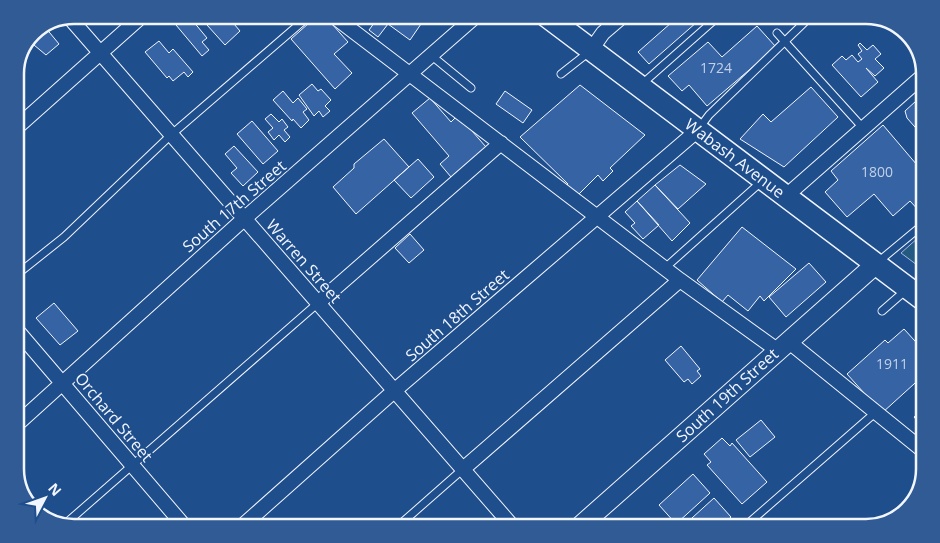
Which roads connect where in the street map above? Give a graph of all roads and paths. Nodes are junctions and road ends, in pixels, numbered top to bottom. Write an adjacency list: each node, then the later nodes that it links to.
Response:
1 (75, 24): 13 (street, Warren Street)
2 (133, 24): 13 (street)
3 (300, 24): 23 (lane)
4 (344, 24): 15 (street)
5 (467, 24): 14 (street, South 17th Street)
6 (557, 24): 12 (main road, Wabash Avenue)
7 (614, 24): 12 (street)
8 (710, 24): 18 (lane)
9 (802, 24): 11 (lane)
10 (777, 33): 11 (lane)
11 (784, 41): 21 (lane); 22 (lane)
12 (591, 50): 16 (lane); 18 (main road, Wabash Avenue)
13 (100, 53): 20 (street); 23 (street, Warren Street)
14 (432, 56): 15 (street, South 17th Street); 19 (lane)
15 (411, 74): 24 (street); 28 (street, South 17th Street)
16 (561, 74)
17 (916, 82): 21 (street)
18 (640, 86): 22 (main road, Wabash Avenue)
19 (471, 88)
20 (24, 121)
21 (863, 128): 26 (street)
22 (698, 130): 25 (main road, Wabash Avenue); 27 (street, South 18th Street)
23 (172, 134): 28 (street, Warren Street); 32 (lane)
24 (501, 143): 27 (street); 36 (street)
25 (763, 180): 26 (main road, Wabash Avenue); 31 (lane)
26 (785, 197): 30 (main road, Wabash Avenue)
27 (598, 216): 31 (street); 41 (street, South 18th Street)
28 (246, 218): 36 (street, Warren Street); 40 (street, South 17th Street)
29 (916, 231): 30 (lane)
30 (876, 264): 34 (main road, Wabash Avenue); 39 (street, South 19th Street)
31 (665, 268): 33 (street)
32 (24, 269)
33 (680, 280): 39 (street); 46 (street)
34 (908, 288): 35 (main road, Wabash Avenue); 37 (lane)
35 (916, 294)
36 (318, 303): 41 (street, Warren Street); 45 (lane)
37 (882, 312)
38 (24, 339): 40 (street, Orchard Street)
39 (782, 346): 42 (street); 52 (street, South 19th Street)
40 (62, 383): 43 (street, South 17th Street); 45 (street, Orchard Street)
41 (394, 391): 46 (street, Warren Street); 49 (street, South 18th Street)
42 (876, 412): 44 (street); 53 (lane)
43 (24, 418)
44 (916, 445)
45 (132, 466): 47 (lane); 48 (street, Orchard Street)
46 (463, 469): 50 (lane); 51 (street, Warren Street)
47 (72, 519)
48 (178, 519)
49 (250, 519)
50 (406, 519)
51 (506, 519)
52 (588, 519)
53 (753, 519)

